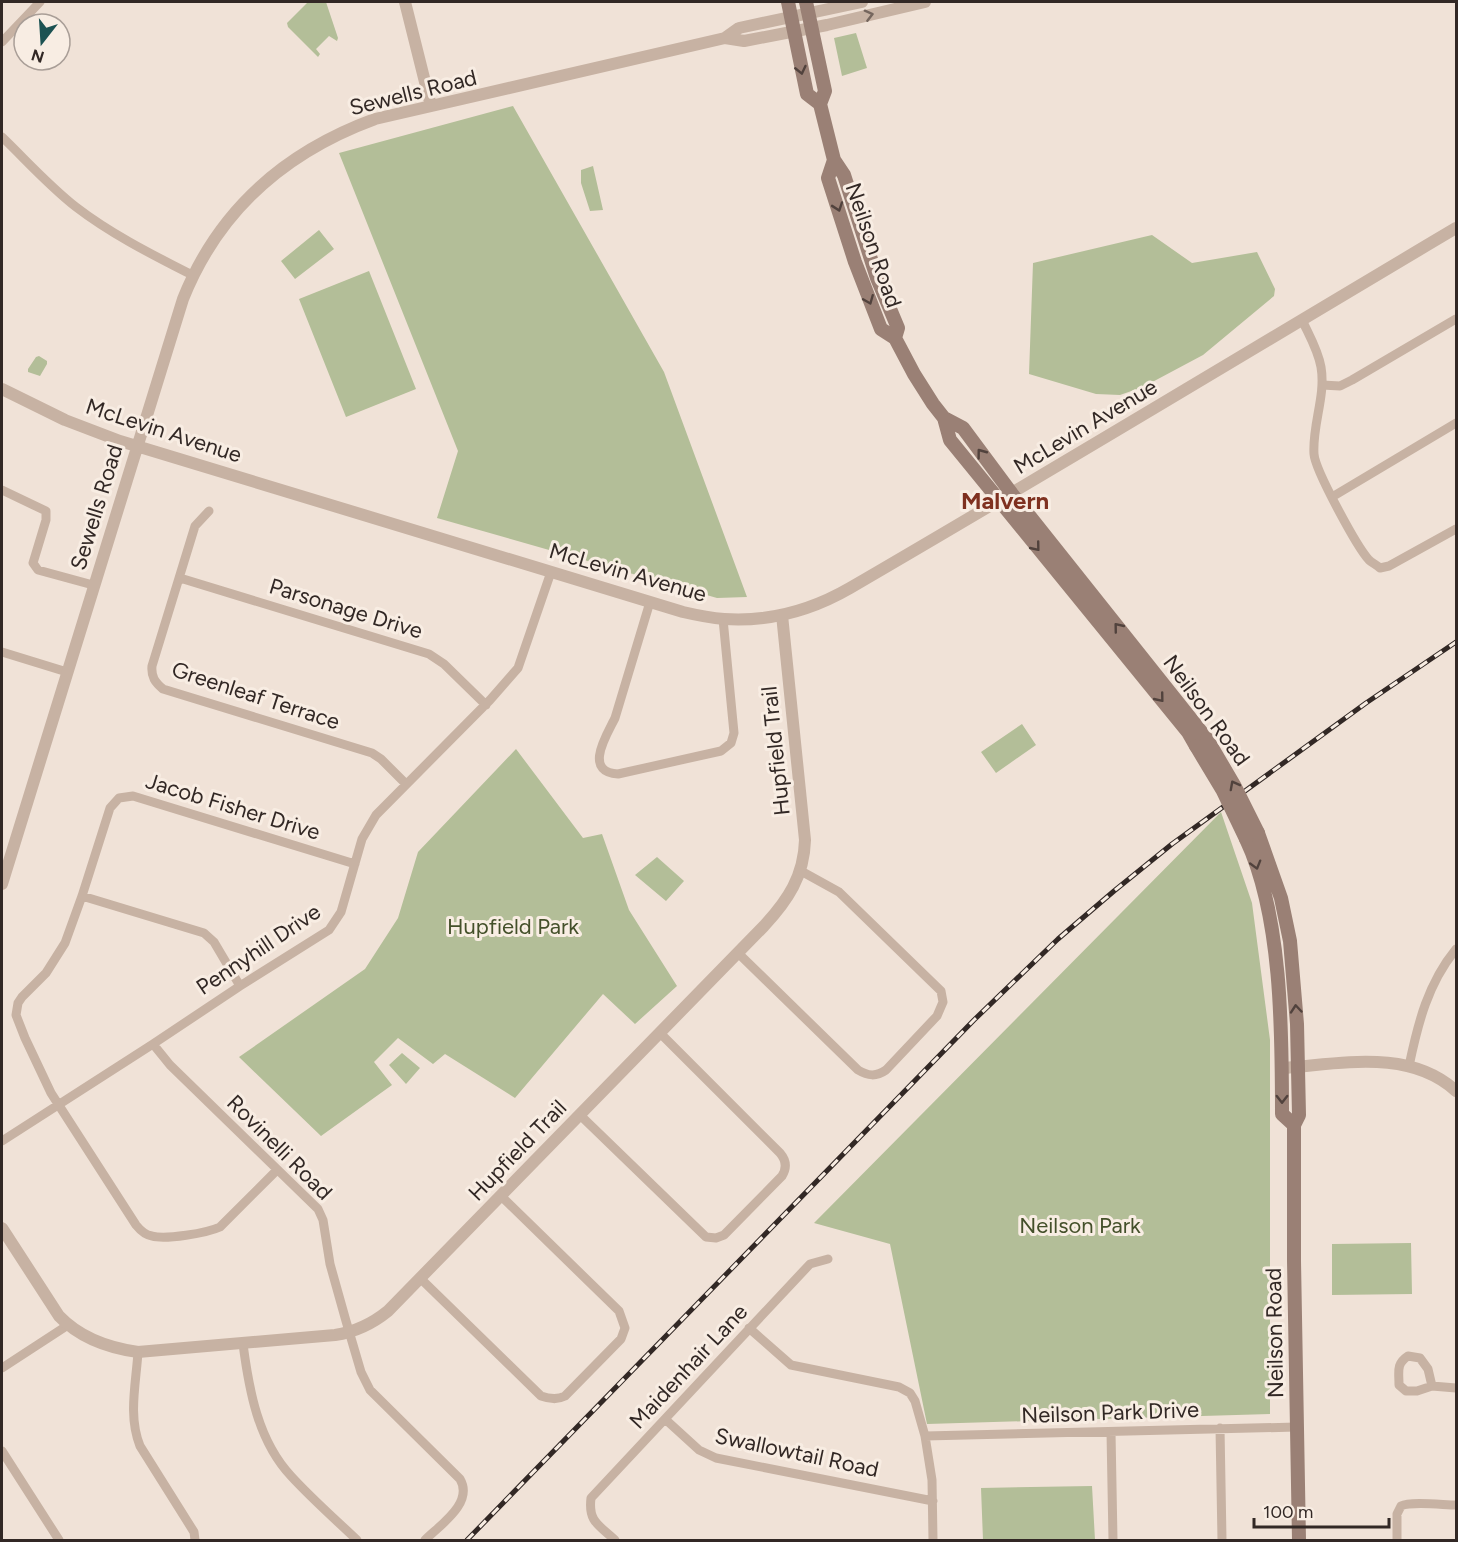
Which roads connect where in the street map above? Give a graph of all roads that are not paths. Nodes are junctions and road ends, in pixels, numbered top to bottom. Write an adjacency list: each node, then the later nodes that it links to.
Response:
1 (40, 2): 11 (street)
2 (405, 2): 13 (street)
3 (788, 2): 7 (main road, Neilson Road)
4 (862, 2): 6 (street, Sewells Road)
5 (925, 2): 8 (street, Sewells Road, one-way to 5)
6 (808, 8): 7 (street, Sewells Road); 8 (main road, Neilson Road)
7 (790, 16): 9 (main road, Neilson Road); 10 (street, Sewells Road)
8 (812, 28): 9 (street, Sewells Road); 12 (main road, Neilson Road)
9 (793, 31): 10 (street, Sewells Road); 12 (main road, Neilson Road, one-way to 12)
10 (725, 39): 13 (street, Sewells Road)
11 (2, 42)
12 (820, 104): 15 (main road, Neilson Road)
13 (431, 106): 19 (street, Sewells Road)
14 (2, 137): 19 (street)
15 (834, 159): 17 (main road, Neilson Road); 18 (main road, Neilson Road, one-way to 18)
16 (1456, 228): 21 (street, McLevin Avenue)
17 (868, 250): 18 (main road); 22 (main road, Neilson Road)
18 (853, 254): 22 (main road, Neilson Road, one-way to 22)
19 (192, 275): 27 (street, Sewells Road)
20 (1456, 319): 23 (street)
21 (1302, 320): 23 (street); 29 (street, McLevin Avenue)
22 (895, 338): 25 (main road, Neilson Road)
23 (1322, 385): 30 (street)
24 (2, 389): 27 (street, McLevin Avenue)
25 (944, 418): 29 (main road, Neilson Road, one-way to 25); 31 (main road, Neilson Road)
26 (1456, 423): 30 (street)
27 (136, 446): 34 (street, McLevin Avenue); 36 (street, Sewells Road)
28 (2, 490): 36 (street)
29 (1012, 494): 31 (street, McLevin Avenue); 43 (main road, Neilson Road, one-way to 29)
30 (1332, 497): 33 (street)
31 (999, 501): 38 (street, McLevin Avenue); 43 (main road, Neilson Road, one-way to 43)
32 (209, 511): 35 (street, Greenleaf Terrace)
33 (1456, 529)
34 (551, 572): 37 (street, McLevin Avenue); 42 (street, Pennyhill Drive)
35 (180, 578): 42 (street, Parsonage Drive); 44 (street, Greenleaf Terrace)
36 (93, 585): 41 (street, Sewells Road)
37 (650, 602): 39 (street, McLevin Avenue); 39 (street)
38 (782, 615): 39 (street, McLevin Avenue); 47 (street, Hupfield Trail)
39 (723, 619)
40 (2, 652): 41 (street)
41 (67, 672): 48 (street, Sewells Road)
42 (486, 705): 44 (street, Pennyhill Drive)
43 (1202, 742): 45 (main road, Neilson Road, bridge)
44 (406, 784): 46 (street, Pennyhill Drive)
45 (1252, 836): 56 (main road, Neilson Road, one-way to 45); 57 (main road, Neilson Road, one-way to 57)
46 (355, 864): 49 (street, Jacob Fisher Drive); 52 (street, Pennyhill Drive)
47 (801, 871): 51 (street, Hupfield Trail); 51 (street)
48 (2, 884)
49 (82, 896): 52 (street); 59 (street, Jacob Fisher Drive)
50 (1456, 949): 55 (street)
51 (738, 953): 53 (street, Hupfield Trail)
52 (240, 986): 54 (street, Pennyhill Drive)
53 (660, 1033): 60 (street, Hupfield Trail); 60 (street)
54 (153, 1044): 59 (street, Pennyhill Drive); 63 (street, Rovinelli Road)
55 (1409, 1065): 56 (street); 58 (street)
56 (1299, 1067): 57 (street); 61 (main road, Neilson Road)
57 (1282, 1068): 61 (main road, Neilson Road, one-way to 61)
58 (1456, 1090)
59 (58, 1106): 62 (street, Pennyhill Drive); 63 (street)
60 (580, 1115): 64 (street, Hupfield Trail)
61 (1294, 1125): 77 (main road, Neilson Road)
62 (2, 1141)
63 (277, 1170): 70 (street, Rovinelli Road)
64 (501, 1196): 67 (street, Hupfield Trail); 67 (street)
65 (2, 1228): 68 (street, Hupfield Trail)
66 (828, 1259): 69 (street, Maidenhair Lane)
67 (421, 1279): 70 (street, Hupfield Trail)
68 (68, 1325): 72 (street, Hupfield Trail); 73 (street)
69 (749, 1328): 76 (street, Maidenhair Lane); 80 (street)
70 (351, 1332): 71 (street, Hupfield Trail); 87 (street, Rovinelli Road)
71 (243, 1344): 72 (street, Hupfield Trail); 86 (street)
72 (138, 1352): 85 (street)
73 (2, 1368)
74 (1432, 1386): 75 (street)
75 (1456, 1388)
76 (665, 1419): 82 (street, Swallowtail Road); 88 (street, Maidenhair Lane)
77 (1296, 1427): 78 (street, Neilson Park Drive); 92 (main road, Neilson Road)
78 (1220, 1428): 79 (street, Neilson Park Drive); 91 (street)
79 (1111, 1432): 80 (street, Neilson Park Drive); 90 (street)
80 (925, 1436): 82 (street)
81 (2, 1451): 84 (street)
82 (933, 1501): 89 (street)
83 (1456, 1505): 93 (street)
84 (59, 1540)
85 (195, 1540)
86 (357, 1540)
87 (425, 1540)
88 (615, 1540)
89 (933, 1540)
90 (1113, 1540)
91 (1222, 1540)
92 (1299, 1540)
93 (1397, 1540)

